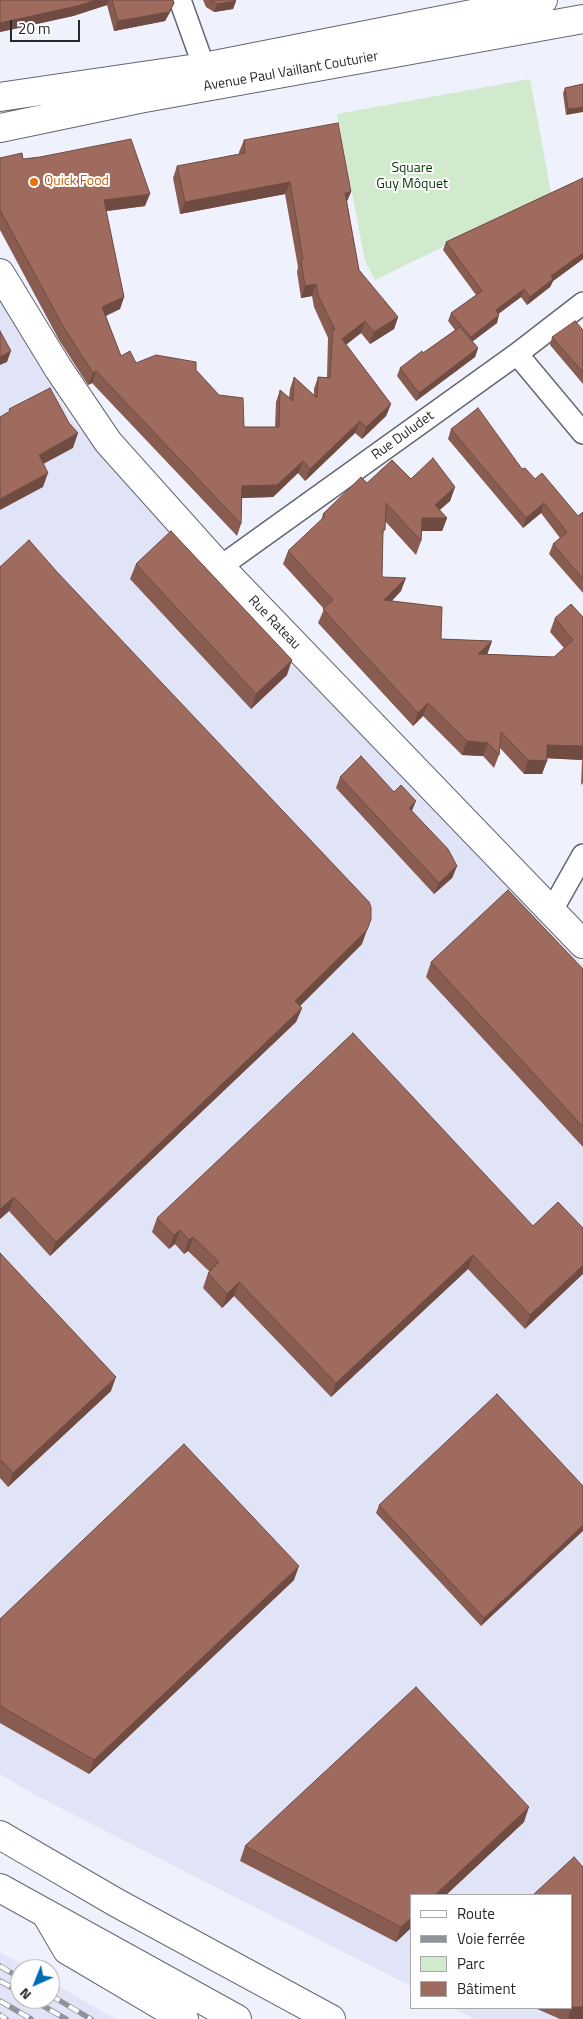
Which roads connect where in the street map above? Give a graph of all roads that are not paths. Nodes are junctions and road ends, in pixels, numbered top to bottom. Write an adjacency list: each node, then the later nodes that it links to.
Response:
1 (180, 0): 5 (street)
2 (543, 0): 3 (main road, Avenue Paul Vaillant Couturier)
3 (459, 8): 5 (main road, Avenue Paul Vaillant Couturier)
4 (583, 18): 7 (main road, Avenue Paul Vaillant Couturier)
5 (204, 67): 6 (main road, Avenue Paul Vaillant Couturier)
6 (0, 98)
7 (0, 128)
8 (0, 273): 12 (main road, Rue Rateau)
9 (583, 303): 10 (street, Rue Duludet)
10 (517, 354): 11 (street); 12 (street, Rue Duludet)
11 (583, 433)
12 (220, 567): 14 (main road, Rue Rateau)
13 (583, 855): 14 (street)
14 (552, 910): 15 (main road, Rue Rateau)
15 (583, 944)
16 (0, 1835): 21 (main road)
17 (0, 1888): 18 (main road)
18 (46, 1914): 19 (main road); 20 (main road)
19 (184, 2019)
20 (237, 2019)
21 (330, 2019)

